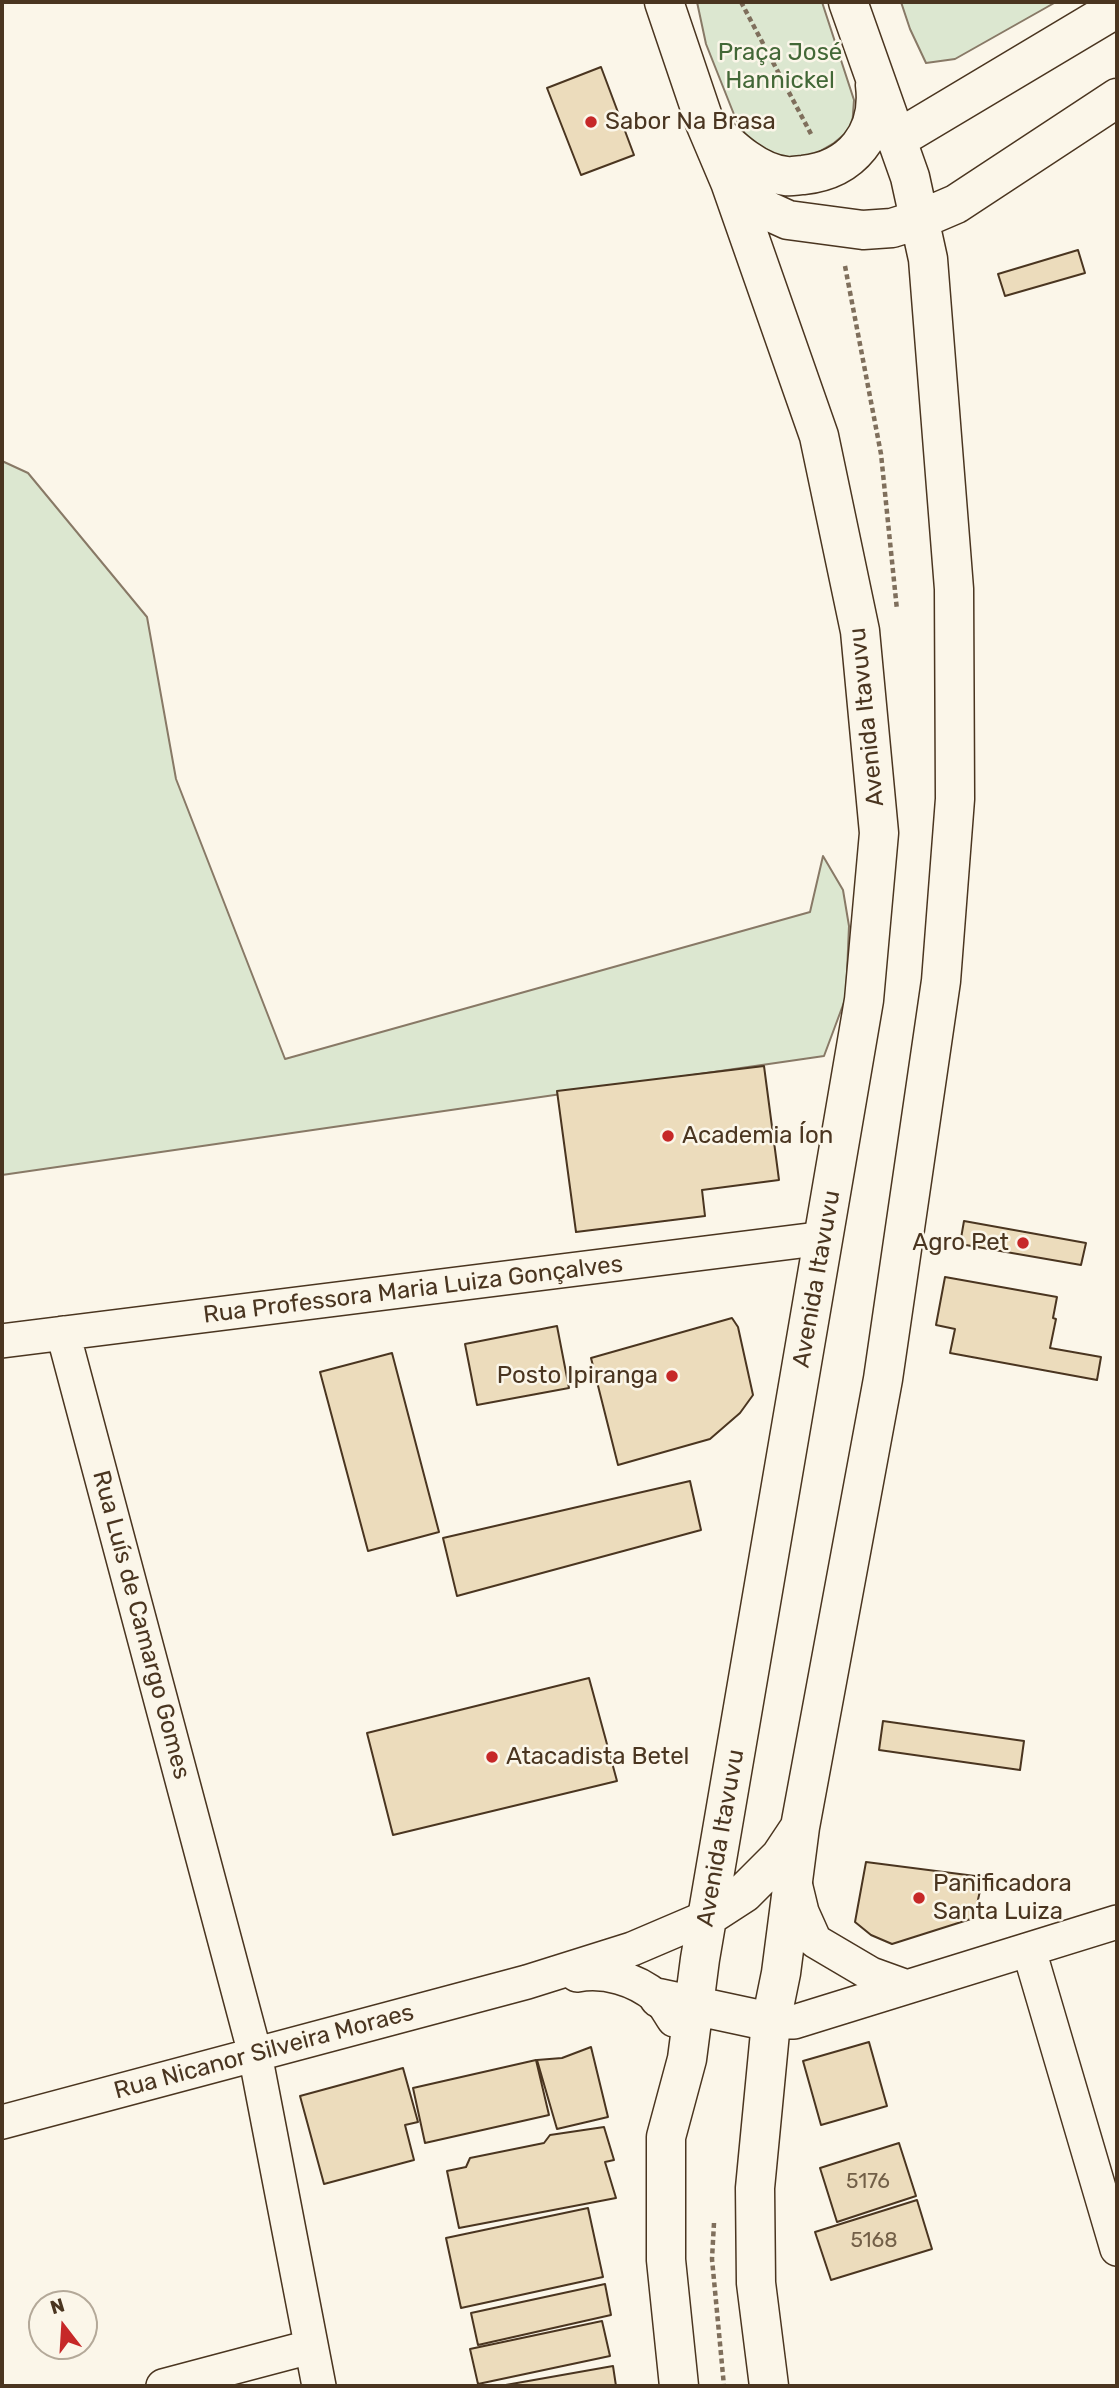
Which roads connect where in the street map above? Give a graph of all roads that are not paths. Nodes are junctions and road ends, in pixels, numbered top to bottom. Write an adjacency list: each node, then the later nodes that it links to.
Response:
1 (848, 2): 4 (main road)
2 (1117, 8): 7 (main road)
3 (668, 10): 6 (main road, Avenida Itavuvu)
4 (873, 72): 6 (main road); 7 (main road)
5 (1117, 98): 9 (main road, Avenida Itavuvu)
6 (705, 123): 8 (main road, Avenida Itavuvu)
7 (896, 140): 9 (main road)
8 (730, 182): 9 (main road, Avenida Itavuvu); 10 (main road, Avenida Itavuvu)
9 (921, 219): 13 (main road)
10 (825, 1238): 11 (street, Rua Professora Maria Luiza Gonçalves); 15 (main road, Avenida Itavuvu)
11 (64, 1334): 12 (street, Rua Professora Maria Luiza Gonçalves); 22 (street, Rua Luís de Camargo Gomes)
12 (2, 1341)
13 (800, 1827): 14 (main road); 15 (main road)
14 (793, 1874): 19 (street); 21 (main road)
15 (707, 1917): 18 (street, Rua Nicanor Silveira Moraes); 20 (main road, Avenida Itavuvu)
16 (1117, 1922): 17 (street)
17 (1029, 1950): 19 (street); 24 (street)
18 (527, 1982): 20 (street, Rua Nicanor Silveira Moraes); 22 (street, Rua Nicanor Silveira Moraes)
19 (907, 1987): 21 (street)
20 (677, 2002): 21 (main road); 28 (main road, Avenida Itavuvu)
21 (771, 2022): 29 (main road)
22 (255, 2054): 23 (street, Rua Nicanor Silveira Moraes); 25 (street, Rua Luís de Camargo Gomes)
23 (2, 2122)
24 (1117, 2249)
25 (310, 2347): 26 (street); 27 (street, Rua Luís de Camargo Gomes)
26 (163, 2386)
27 (318, 2386)
28 (679, 2386)
29 (769, 2386)

